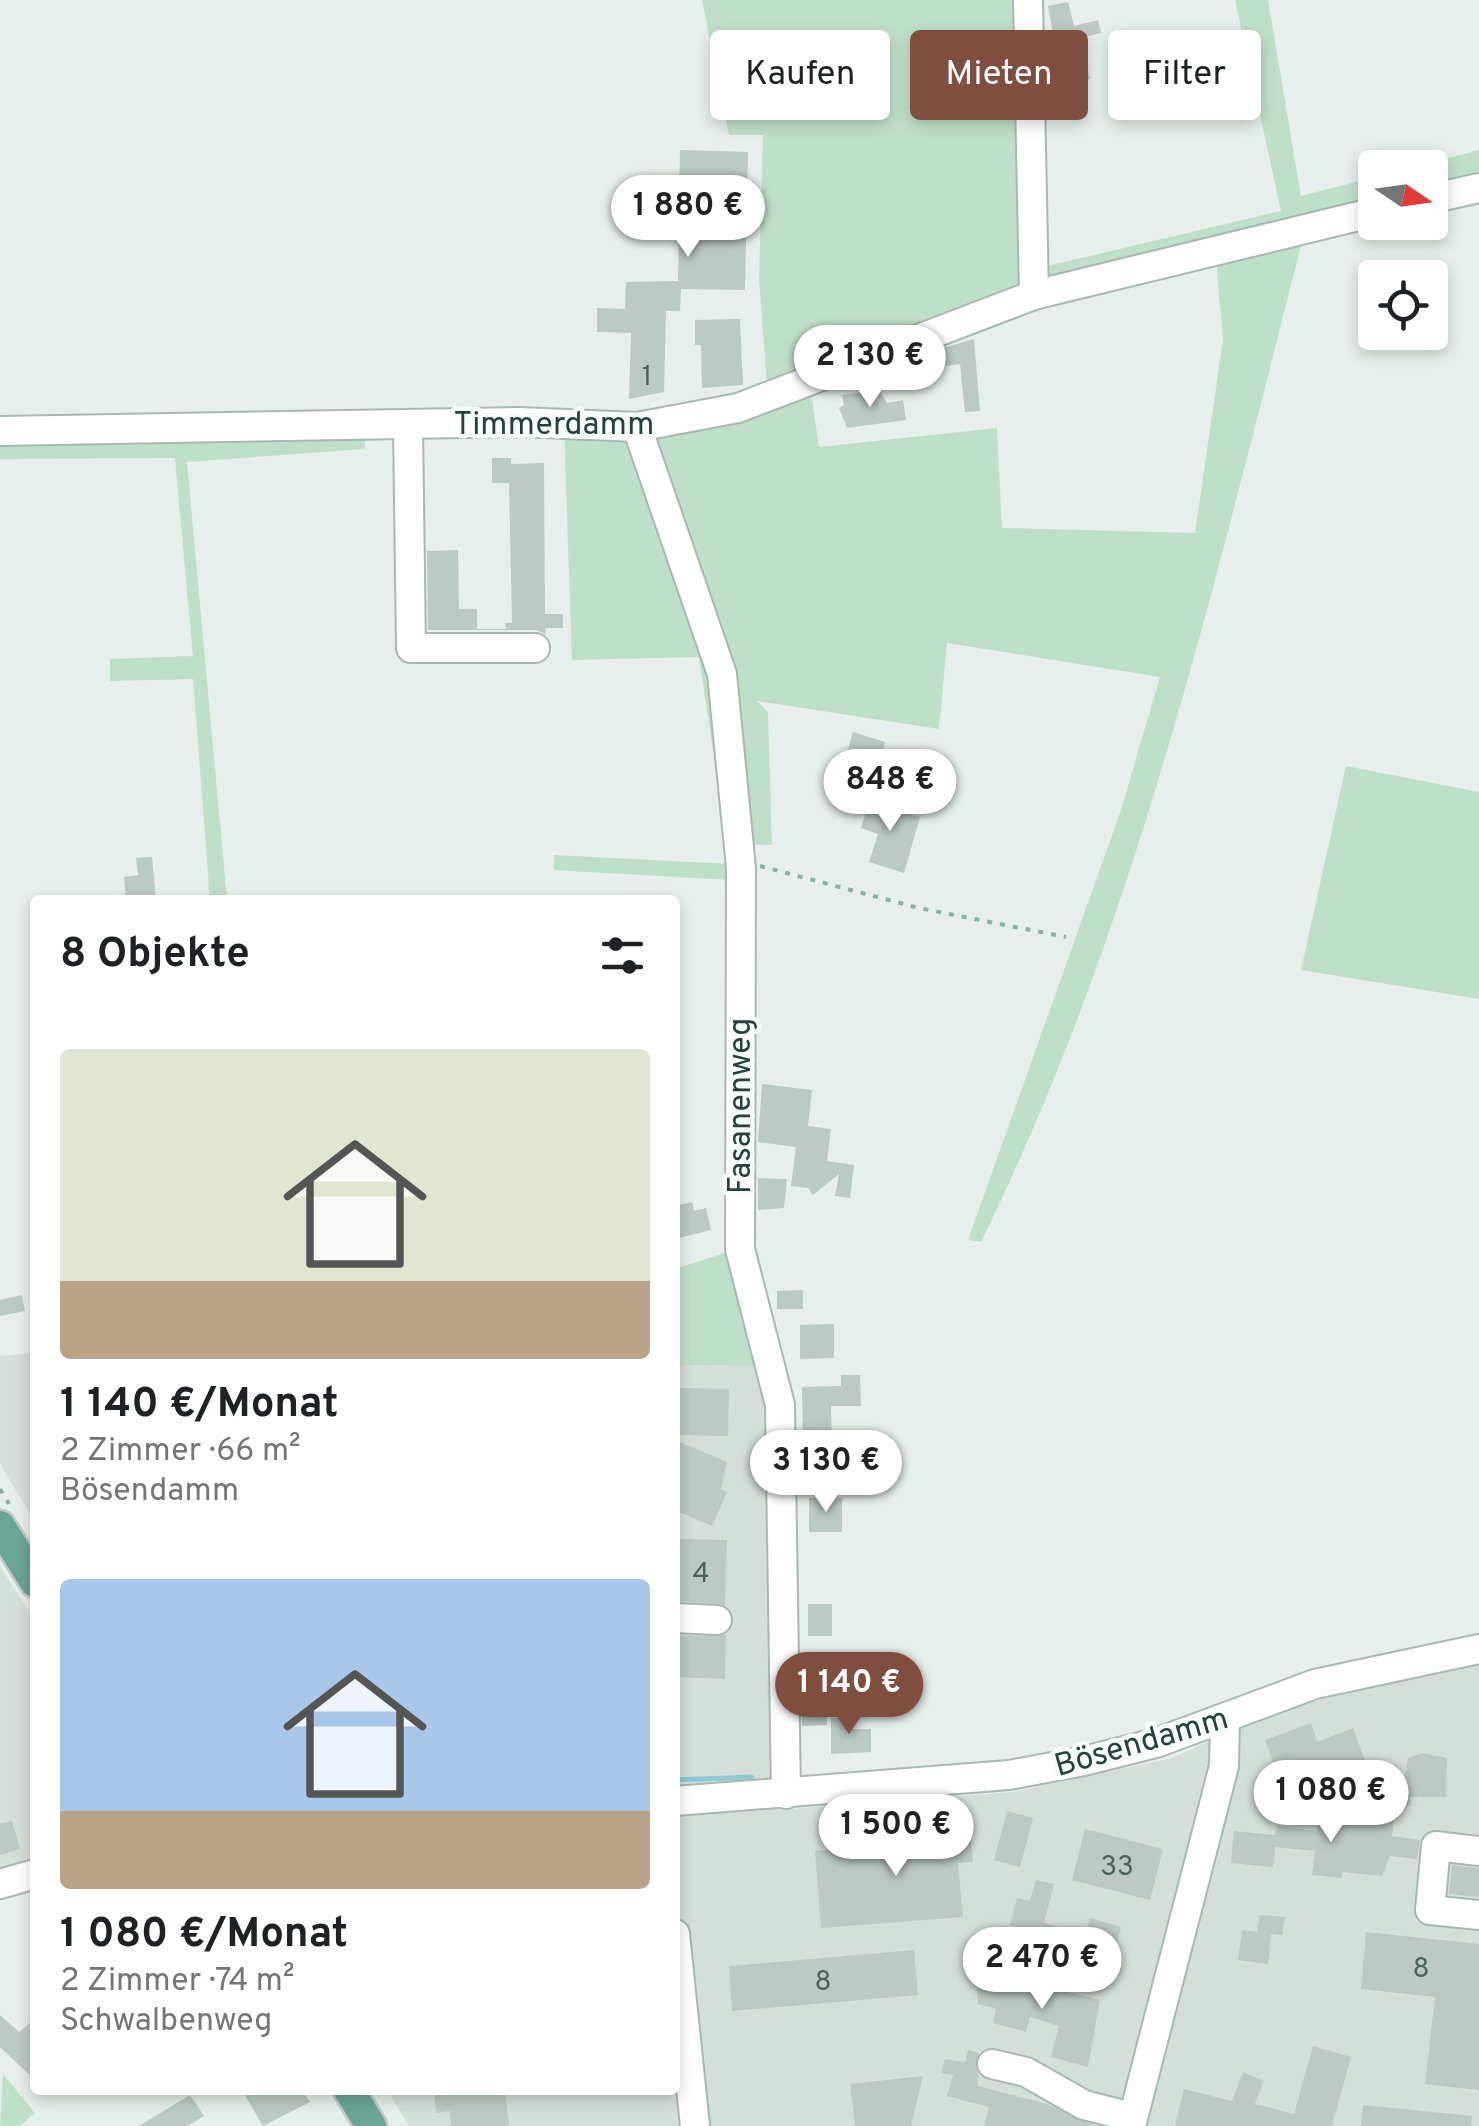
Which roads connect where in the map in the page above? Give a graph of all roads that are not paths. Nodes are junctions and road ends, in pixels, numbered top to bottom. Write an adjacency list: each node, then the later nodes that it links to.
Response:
1 (1028, 0): 5 (street)
2 (1479, 188): 3 (street)
3 (1448, 195)
4 (1358, 216): 5 (street, Timmerdamm)
5 (1034, 295): 7 (street, Timmerdamm)
6 (408, 424): 7 (street, Timmerdamm); 8 (street, Timmerdamm); 9 (street)
7 (637, 427): 16 (street, Fasanenweg)
8 (0, 431)
9 (534, 648)
10 (0, 1526): 11 (main road)
11 (30, 1574)
12 (680, 1618): 13 (street)
13 (717, 1620)
14 (1479, 1649): 15 (street, Bösendamm)
15 (1225, 1718): 16 (street, Bösendamm); 25 (street)
16 (786, 1794): 17 (street, Bösendamm)
17 (680, 1801)
18 (1479, 1851): 21 (street)
19 (30, 1875): 20 (street)
20 (0, 1884)
21 (1479, 1916)
22 (680, 1982): 27 (street)
23 (992, 2064): 25 (street)
24 (352, 2095): 26 (main road)
25 (1132, 2122)
26 (371, 2126)
27 (695, 2126)

